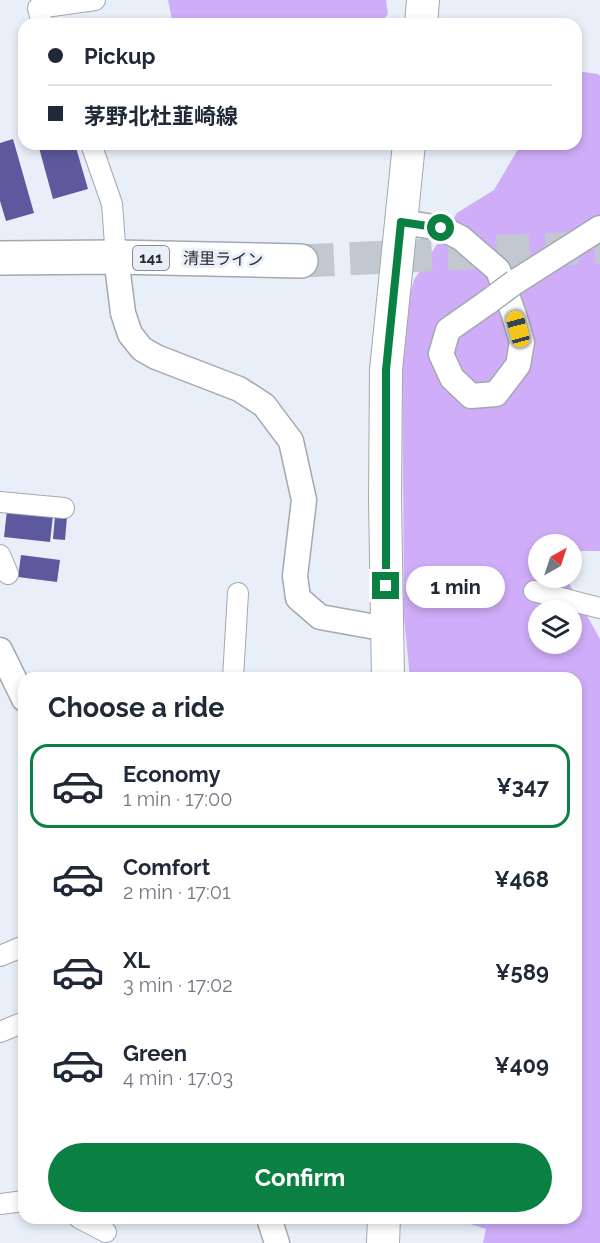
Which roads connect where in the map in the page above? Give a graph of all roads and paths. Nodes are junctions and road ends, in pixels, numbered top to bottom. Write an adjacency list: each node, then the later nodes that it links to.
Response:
1 (95, 0): 3 (street)
2 (423, 0): 4 (main road)
3 (40, 18)
4 (422, 18)
5 (93, 150): 9 (street)
6 (408, 150): 7 (main road)
7 (401, 222): 8 (street, bridge); 19 (main road)
8 (600, 228)
9 (116, 257): 10 (highway, 清里ライン / 141); 11 (highway, 清里ライン / 141); 19 (street)
10 (0, 258)
11 (301, 261)
12 (0, 502): 13 (street)
13 (64, 508)
14 (0, 555): 15 (street)
15 (8, 574)
16 (534, 591): 18 (street)
17 (238, 593): 21 (street)
18 (600, 608)
19 (387, 629): 22 (main road)
20 (0, 650): 23 (street)
21 (233, 672)
22 (388, 672)
23 (18, 687)
24 (18, 948): 25 (street)
25 (0, 956)
26 (18, 1024): 27 (street)
27 (0, 1032)
28 (18, 1202): 29 (street)
29 (0, 1204)
30 (91, 1224): 33 (street)
31 (270, 1224): 35 (street)
32 (384, 1224): 36 (main road)
33 (106, 1231): 34 (street)
34 (88, 1243)
35 (277, 1243)
36 (383, 1243)

